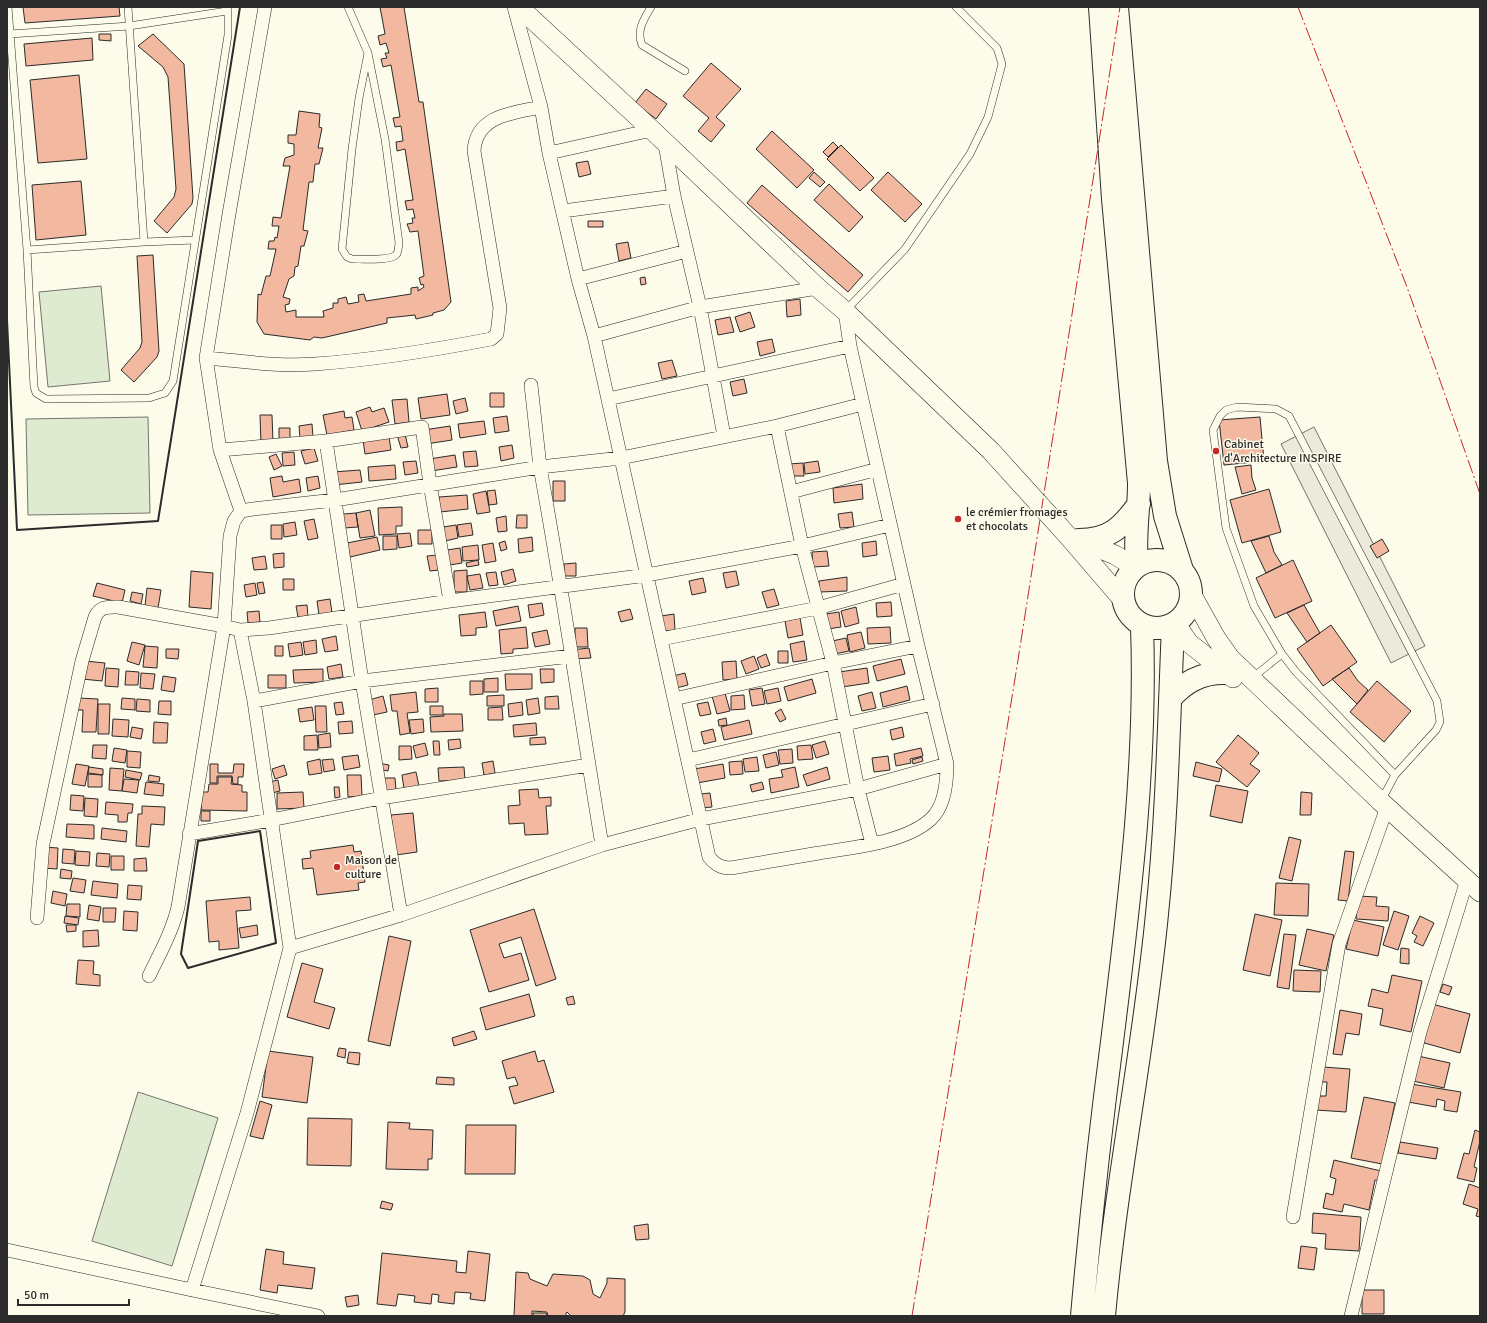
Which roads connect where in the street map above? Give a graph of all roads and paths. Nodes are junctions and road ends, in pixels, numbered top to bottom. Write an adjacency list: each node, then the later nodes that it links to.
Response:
1 (8, 7): 13 (lane)
2 (128, 7): 12 (lane)
3 (265, 7): 32 (street)
4 (348, 7): 14 (lane)
5 (514, 7): 16 (street)
6 (519, 7): 17 (main road)
7 (650, 7): 15 (lane)
8 (956, 7): 29 (lane)
9 (1100, 7): 47 (highway)
10 (1117, 7): 53 (highway)
11 (227, 9): 12 (lane); 22 (lane)
12 (129, 26): 13 (lane); 23 (lane)
13 (10, 34): 24 (lane)
14 (368, 53): 14 (lane)
15 (685, 71)
16 (541, 107): 19 (street); 32 (street)
17 (652, 130): 18 (main road); 19 (street)
18 (665, 144): 20 (street); 27 (main road)
19 (550, 153): 21 (street)
20 (674, 196): 21 (street); 25 (street)
21 (563, 211): 26 (street)
22 (195, 240): 23 (lane); 24 (lane)
23 (144, 242): 24 (lane)
24 (27, 250)
25 (687, 252): 26 (street); 28 (street)
26 (578, 280): 30 (street)
27 (818, 288): 28 (street); 29 (main road)
28 (700, 307): 30 (street); 33 (street)
29 (845, 311): 31 (street); 50 (main road)
30 (594, 336): 35 (street)
31 (850, 346): 33 (street); 36 (street)
32 (206, 358): 40 (street)
33 (713, 377): 35 (street); 38 (street)
34 (531, 385): 42 (street)
35 (608, 399): 41 (street)
36 (863, 404): 37 (street); 43 (street)
37 (777, 426): 38 (street); 45 (street)
38 (724, 436): 41 (street)
39 (326, 440): 40 (street); 44 (street); 46 (street)
40 (220, 450): 48 (street)
41 (621, 458): 42 (street); 54 (street)
42 (540, 467): 44 (street); 56 (street)
43 (878, 469): 45 (street); 49 (street)
44 (430, 484): 46 (street); 59 (street)
45 (791, 492): 51 (street)
46 (335, 500): 48 (street); 61 (street)
47 (1139, 504): 50 (highway); 52 (highway)
48 (242, 511): 63 (street)
49 (890, 525): 51 (street); 55 (street)
50 (1074, 538): 52 (main road); 58 (main road)
51 (802, 546): 54 (street); 60 (street)
52 (1136, 567): 53 (highway); 58 (highway)
53 (1182, 570): 57 (highway)
54 (647, 575): 56 (street); 66 (street)
55 (904, 584): 60 (street); 67 (street)
56 (561, 585): 59 (street); 69 (street)
57 (1191, 593): 62 (highway); 72 (main road)
58 (1123, 600): 64 (highway)
59 (450, 601): 61 (street)
60 (818, 608): 66 (street); 70 (street)
61 (353, 616): 65 (street); 73 (street)
62 (1174, 624): 64 (highway); 71 (main road); 75 (highway)
63 (224, 626): 65 (street); 88 (street); 93 (street)
64 (1142, 626): 100 (highway)
65 (240, 630): 76 (street)
66 (661, 639): 74 (street)
67 (918, 646): 70 (street); 77 (street)
68 (1282, 654): 72 (lane); 82 (lane); 82 (lane)
69 (571, 656): 73 (street); 81 (street)
70 (833, 663): 74 (street); 78 (street)
71 (1226, 673): 72 (main road); 75 (highway)
72 (1252, 678): 85 (main road)
73 (362, 681): 76 (street); 84 (street)
74 (674, 699): 79 (street)
75 (1170, 699): 101 (highway)
76 (254, 702): 87 (street)
77 (933, 704): 78 (street); 80 (street)
78 (844, 724): 79 (street); 83 (street)
79 (688, 760): 86 (street)
80 (947, 764): 83 (street); 89 (street)
81 (589, 765): 84 (street); 90 (street)
82 (1395, 775): 85 (lane)
83 (858, 789): 86 (street); 89 (street)
84 (381, 798): 87 (street); 92 (street)
85 (1384, 804): 91 (main road); 96 (street)
86 (701, 819): 89 (street); 90 (street)
87 (271, 820): 88 (street); 94 (street)
88 (189, 834): 95 (street)
89 (872, 844)
90 (602, 845): 92 (street)
91 (1474, 886): 102 (street)
92 (401, 915): 94 (street)
93 (37, 918)
94 (290, 948): 98 (street)
95 (149, 976)
96 (1293, 1217)
97 (7, 1250): 98 (street)
98 (192, 1290): 99 (street)
99 (318, 1316)
100 (1082, 1316)
101 (1104, 1316)
102 (1351, 1316)

